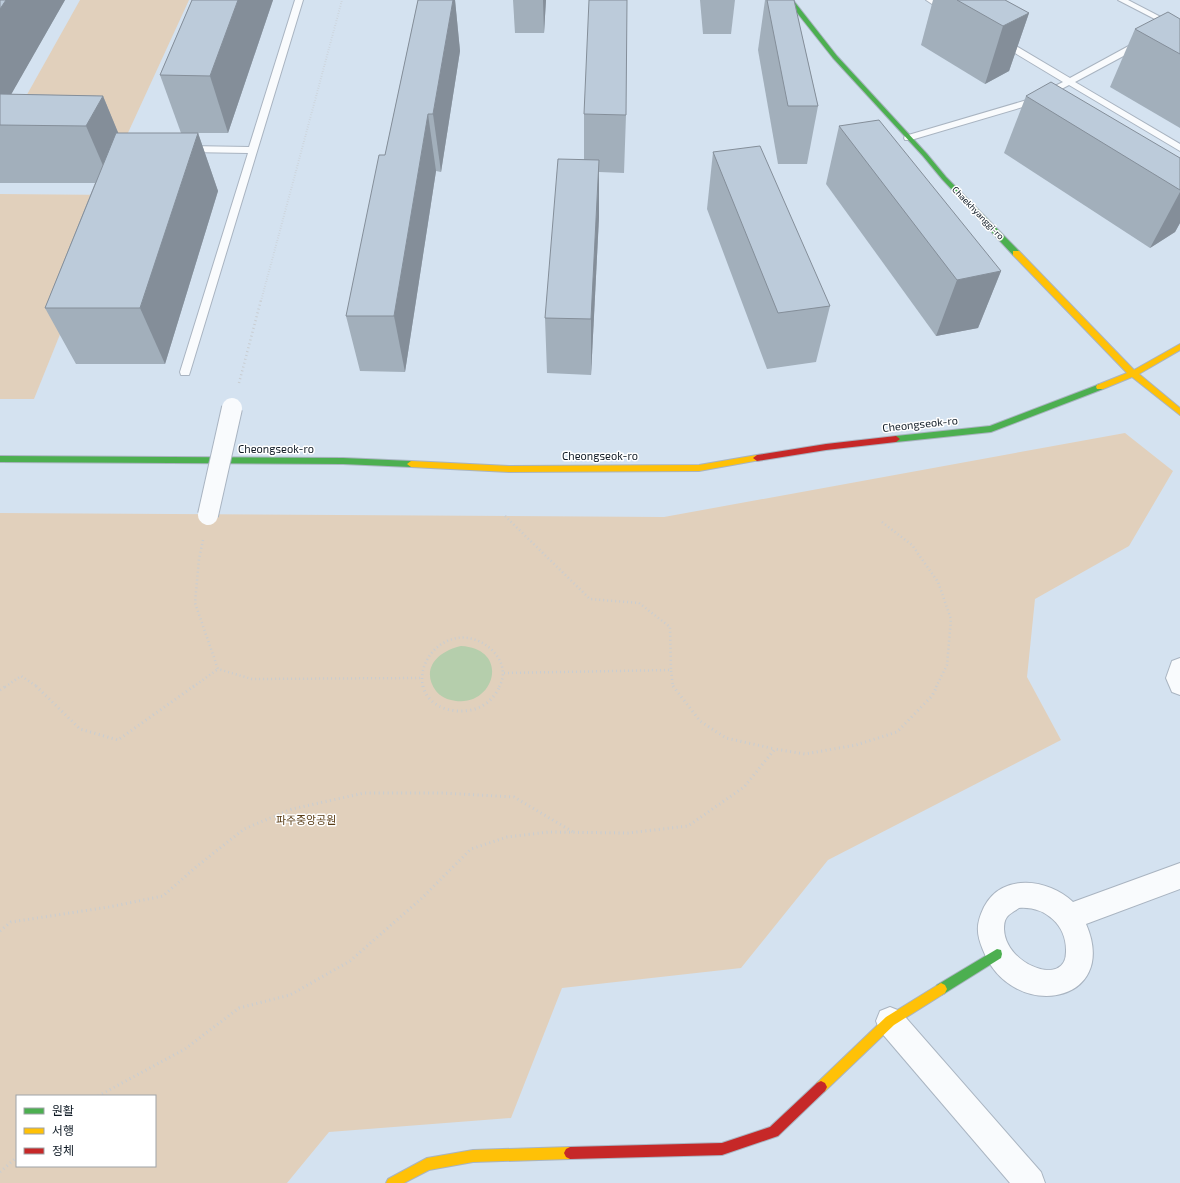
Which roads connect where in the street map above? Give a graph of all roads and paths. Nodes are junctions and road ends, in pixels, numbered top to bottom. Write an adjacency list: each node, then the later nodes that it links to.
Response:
1 (299, 0): 14 (lane)
2 (342, 0): 18 (path)
3 (790, 0): 11 (street, Chaekhyanggi-ro)
4 (930, 0): 6 (lane)
5 (1122, 0): 7 (lane)
6 (957, 16)
7 (1175, 26)
8 (997, 39): 10 (lane)
9 (1146, 40): 10 (lane)
10 (1071, 82): 11 (lane); 13 (lane)
11 (908, 138): 17 (street, Chaekhyanggi-ro)
12 (182, 148): 14 (lane)
13 (1180, 148)
14 (253, 150): 16 (lane)
15 (1180, 347): 17 (street, Cheongseok-ro)
16 (185, 372)
17 (1133, 374): 19 (street, Chaekhyanggi-ro); 20 (street, Cheongseok-ro)
18 (232, 408): 21 (street, bridge)
19 (1180, 412)
20 (0, 459)
21 (208, 514): 25 (path)
22 (505, 516): 26 (path)
23 (882, 522): 31 (path)
24 (1180, 668): 29 (street)
25 (218, 669): 28 (path); 30 (path)
26 (671, 670): 27 (path); 31 (path)
27 (504, 673): 28 (path); 28 (path)
28 (421, 678)
29 (1180, 685)
30 (0, 690)
31 (775, 749): 32 (path)
32 (574, 832): 35 (path); 38 (path)
33 (1180, 876): 34 (street)
34 (1069, 917): 36 (street); 36 (street)
35 (0, 931)
36 (997, 954): 37 (street)
37 (890, 1021): 41 (street); 42 (street)
38 (100, 1095)
39 (16, 1158): 40 (path)
40 (0, 1172)
41 (392, 1183)
42 (1030, 1183)

